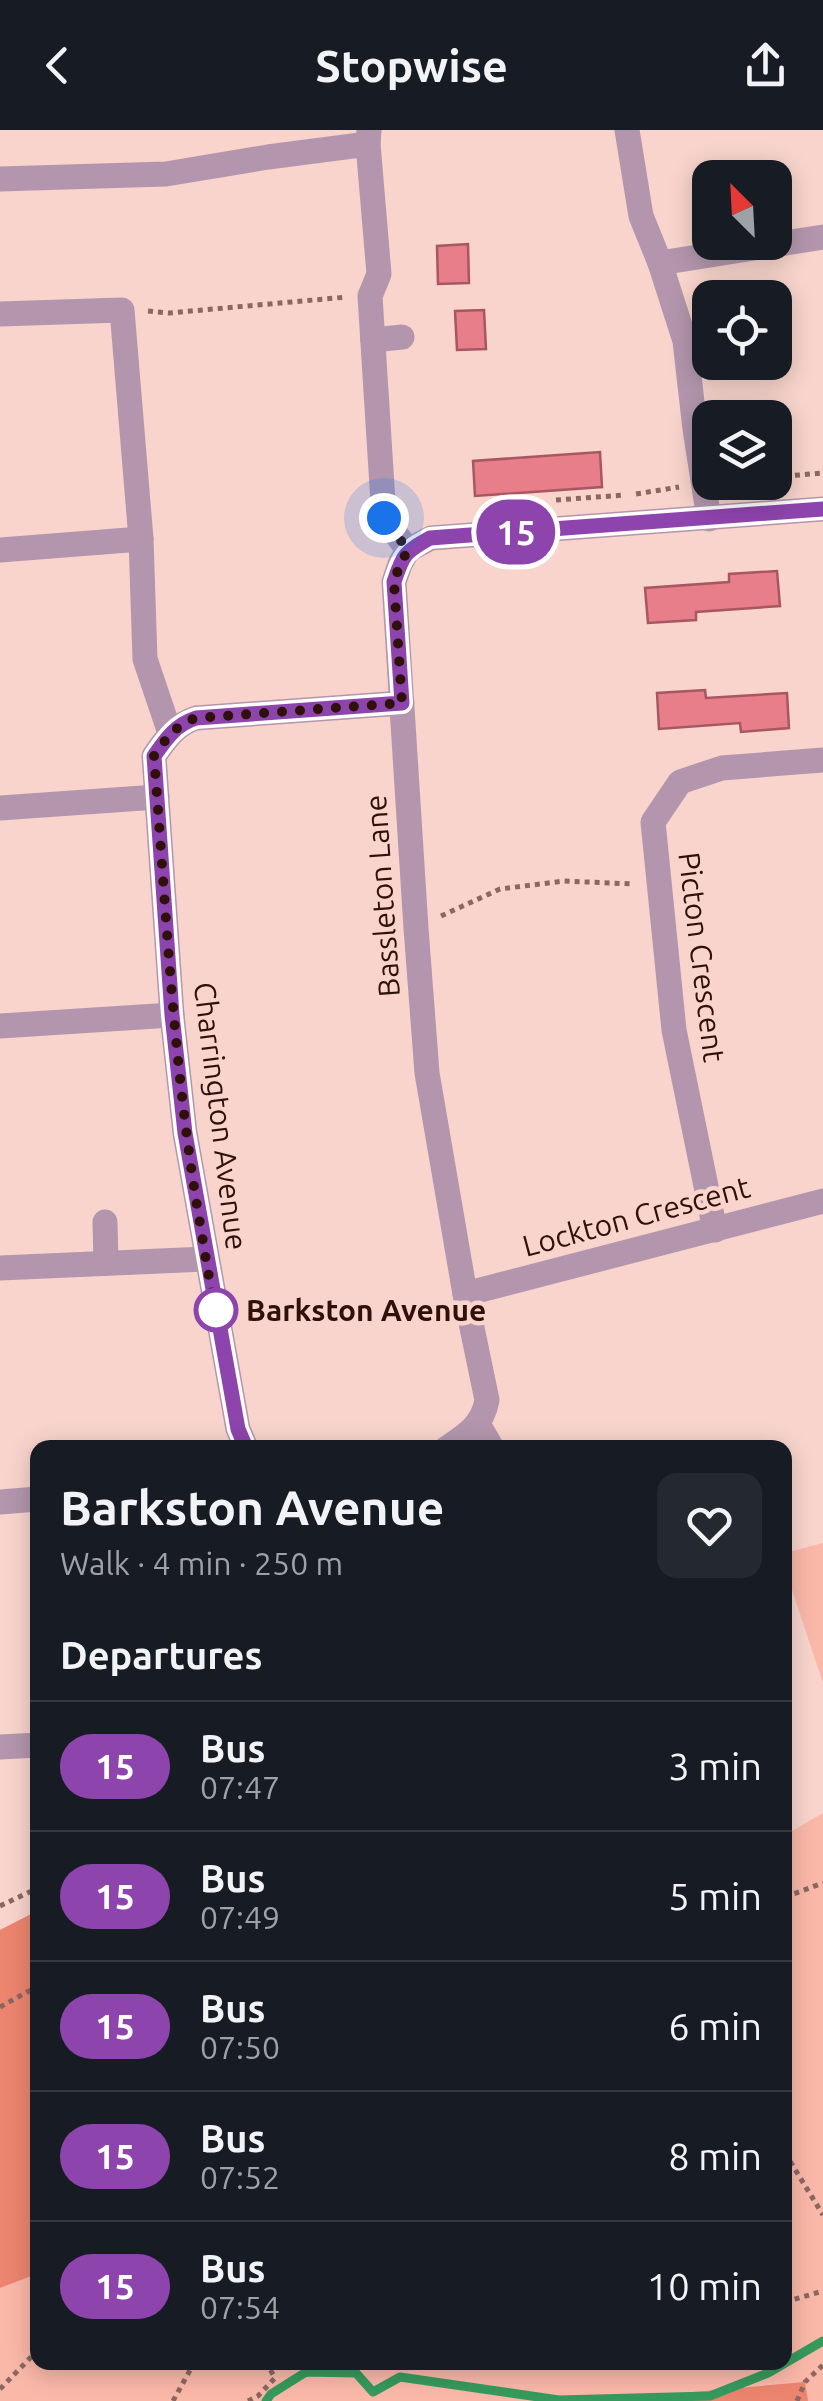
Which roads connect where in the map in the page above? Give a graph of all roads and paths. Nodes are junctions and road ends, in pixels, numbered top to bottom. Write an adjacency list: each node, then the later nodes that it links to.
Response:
1 (627, 130): 5 (street)
2 (369, 137): 3 (street); 6 (street)
3 (0, 179)
4 (823, 237): 5 (street)
5 (660, 263): 14 (street)
6 (375, 285): 7 (path); 10 (street)
7 (122, 310): 8 (street); 15 (street)
8 (0, 314)
9 (402, 336): 10 (street)
10 (373, 340): 17 (street)
11 (823, 474): 12 (path)
12 (792, 476)
13 (823, 509): 14 (street)
14 (708, 518): 17 (street)
15 (140, 539): 16 (street); 19 (street)
16 (0, 550)
17 (408, 550): 18 (street, Bassleton Lane)
18 (402, 703): 19 (street); 24 (street, Bassleton Lane)
19 (170, 734): 21 (street, Charrington Avenue)
20 (823, 760): 23 (street, Picton Crescent)
21 (157, 797): 22 (street); 25 (street, Charrington Avenue)
22 (0, 808)
23 (660, 886): 24 (path); 29 (street, Picton Crescent)
24 (416, 928): 33 (street, Bassleton Lane)
25 (172, 1015): 26 (street); 30 (street, Charrington Avenue)
26 (0, 1026)
27 (823, 1201): 29 (street, Lockton Crescent)
28 (105, 1222): 31 (street)
29 (715, 1230): 33 (street, Lockton Crescent)
30 (206, 1259): 31 (street); 35 (street, Charrington Avenue)
31 (106, 1263): 32 (street)
32 (0, 1268)
33 (465, 1294): 34 (street, Bassleton Lane)
34 (478, 1424): 36 (street); 37 (street)
35 (243, 1440)
36 (457, 1440)
37 (487, 1440)
38 (30, 1500): 39 (street)
39 (0, 1502)
40 (30, 1745): 41 (street)
41 (0, 1747)
42 (823, 1883): 44 (path)
43 (30, 1892): 45 (path)
44 (792, 1894)
45 (0, 1906)
46 (30, 1990): 47 (path)
47 (0, 2007)
48 (792, 2164): 49 (path)
49 (823, 2214)
50 (823, 2290): 51 (path)
51 (792, 2300)
52 (30, 2358): 56 (path)
53 (823, 2365): 59 (path)
54 (191, 2370): 57 (path)
55 (270, 2370): 58 (path)
56 (0, 2388)
57 (174, 2401)
58 (248, 2401)
59 (797, 2401)

